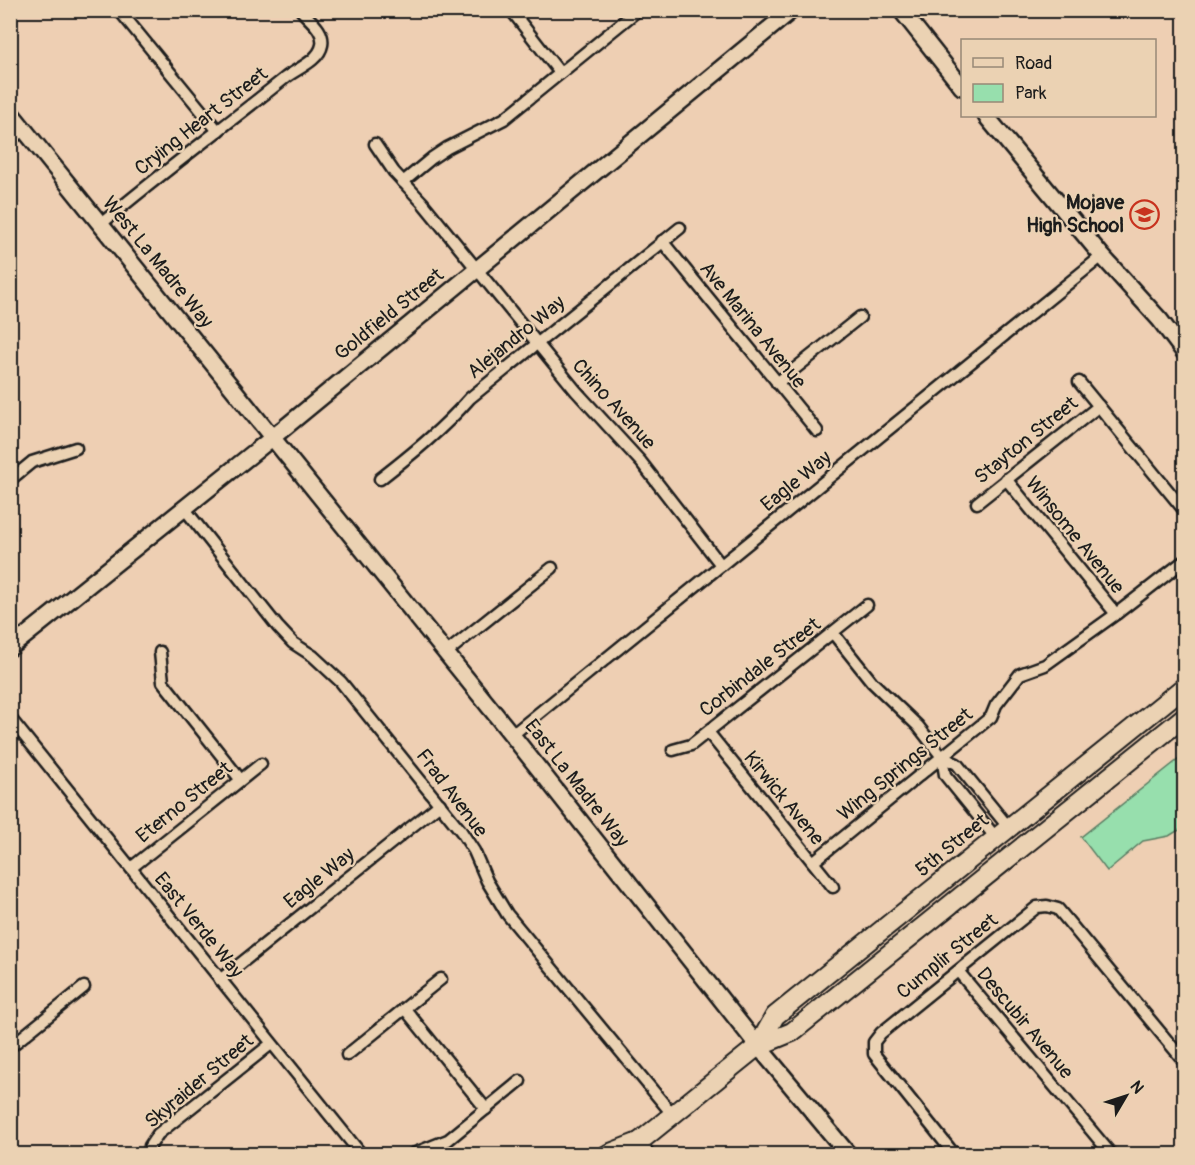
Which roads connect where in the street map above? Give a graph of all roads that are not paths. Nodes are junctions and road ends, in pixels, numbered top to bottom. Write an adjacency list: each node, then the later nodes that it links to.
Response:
1 (119, 10): 12 (street)
2 (301, 10): 12 (street, Crying Heart Street)
3 (511, 10): 7 (street)
4 (638, 10): 7 (street)
5 (792, 10): 20 (street, Goldfield Street)
6 (901, 10): 8 (street)
7 (560, 73): 15 (street)
8 (961, 85)
9 (10, 111): 11 (street, West La Madre Way)
10 (987, 117): 19 (street)
11 (25, 129): 13 (street); 16 (street, West La Madre Way)
12 (218, 131): 16 (street, Crying Heart Street)
13 (10, 140)
14 (375, 144): 15 (street, Chino Avenue)
15 (403, 182): 20 (street, Chino Avenue)
16 (101, 224): 28 (street, West La Madre Way)
17 (680, 228): 18 (street, Alejandro Way)
18 (662, 241): 22 (street, Alejandro Way); 25 (street, Ave Marina Avenue)
19 (1102, 255): 23 (street); 37 (street, Eagle Way)
20 (477, 269): 22 (street, Chino Avenue); 28 (street, Goldfield Street)
21 (860, 317): 25 (street)
22 (537, 343): 30 (street, Alejandro Way); 37 (street, Chino Avenue)
23 (1185, 352)
24 (1079, 382): 26 (street)
25 (777, 383): 27 (street, Ave Marina Avenue)
26 (1099, 406): 32 (street, Stayton Street); 35 (street)
27 (817, 431)
28 (272, 438): 34 (street, Goldfield Street); 44 (street, East La Madre Way)
29 (76, 448): 31 (street)
30 (380, 479)
31 (10, 480)
32 (1006, 480): 33 (street, Stayton Street); 40 (street, Winsome Avenue)
33 (977, 503)
34 (184, 508): 42 (street, Goldfield Street); 54 (street, Frad Avenue)
35 (1185, 510)
36 (1185, 561): 40 (street, Wing Springs Street)
37 (721, 565): 49 (street, Eagle Way)
38 (552, 568): 44 (street)
39 (867, 605): 41 (street, Corbindale Street)
40 (1116, 614): 51 (street, Wing Springs Street)
41 (833, 633): 48 (street, Corbindale Street); 51 (street)
42 (10, 648)
43 (160, 652): 53 (street)
44 (446, 653): 49 (street, East La Madre Way)
45 (1185, 687): 55 (main road, 5th Street)
46 (10, 717): 57 (street, East Verde Way)
47 (1185, 717): 65 (main road, 5th Street)
48 (708, 732): 50 (street, Corbindale Street); 56 (street, Kirwick Avene)
49 (512, 735): 65 (street, East La Madre Way)
50 (672, 750)
51 (942, 757): 55 (street); 55 (street); 56 (street, Wing Springs Street)
52 (261, 764): 53 (street, Eterno Street)
53 (240, 779): 57 (street, Eterno Street)
54 (440, 804): 61 (street, Eagle Way); 71 (street, Frad Avenue)
55 (1003, 833): 65 (main road, 5th Street)
56 (813, 862): 58 (street, Kirwick Avene)
57 (131, 868): 61 (street, East Verde Way)
58 (833, 887)
59 (958, 970): 68 (street, Cumplir Street); 74 (street, Cumplir Street); 80 (street, Descubir Avenue)
60 (441, 979): 63 (street)
61 (220, 980): 64 (street, East Verde Way)
62 (84, 987): 66 (street)
63 (405, 1009): 67 (street); 70 (street)
64 (272, 1044): 72 (street, Skyraider Street); 75 (street, East Verde Way)
65 (758, 1046): 71 (main road, 5th Street); 78 (street, East La Madre Way)
66 (10, 1047)
67 (347, 1055)
68 (1185, 1061)
69 (520, 1082): 70 (street)
70 (486, 1109): 76 (street)
71 (673, 1114): 73 (main road, 5th Street)
72 (149, 1150)
73 (640, 1150): 77 (main road, 5th Street)
74 (951, 1151): 79 (street)
75 (361, 1155)
76 (413, 1155)
77 (608, 1155)
78 (848, 1155)
79 (938, 1155)
80 (1111, 1155)

